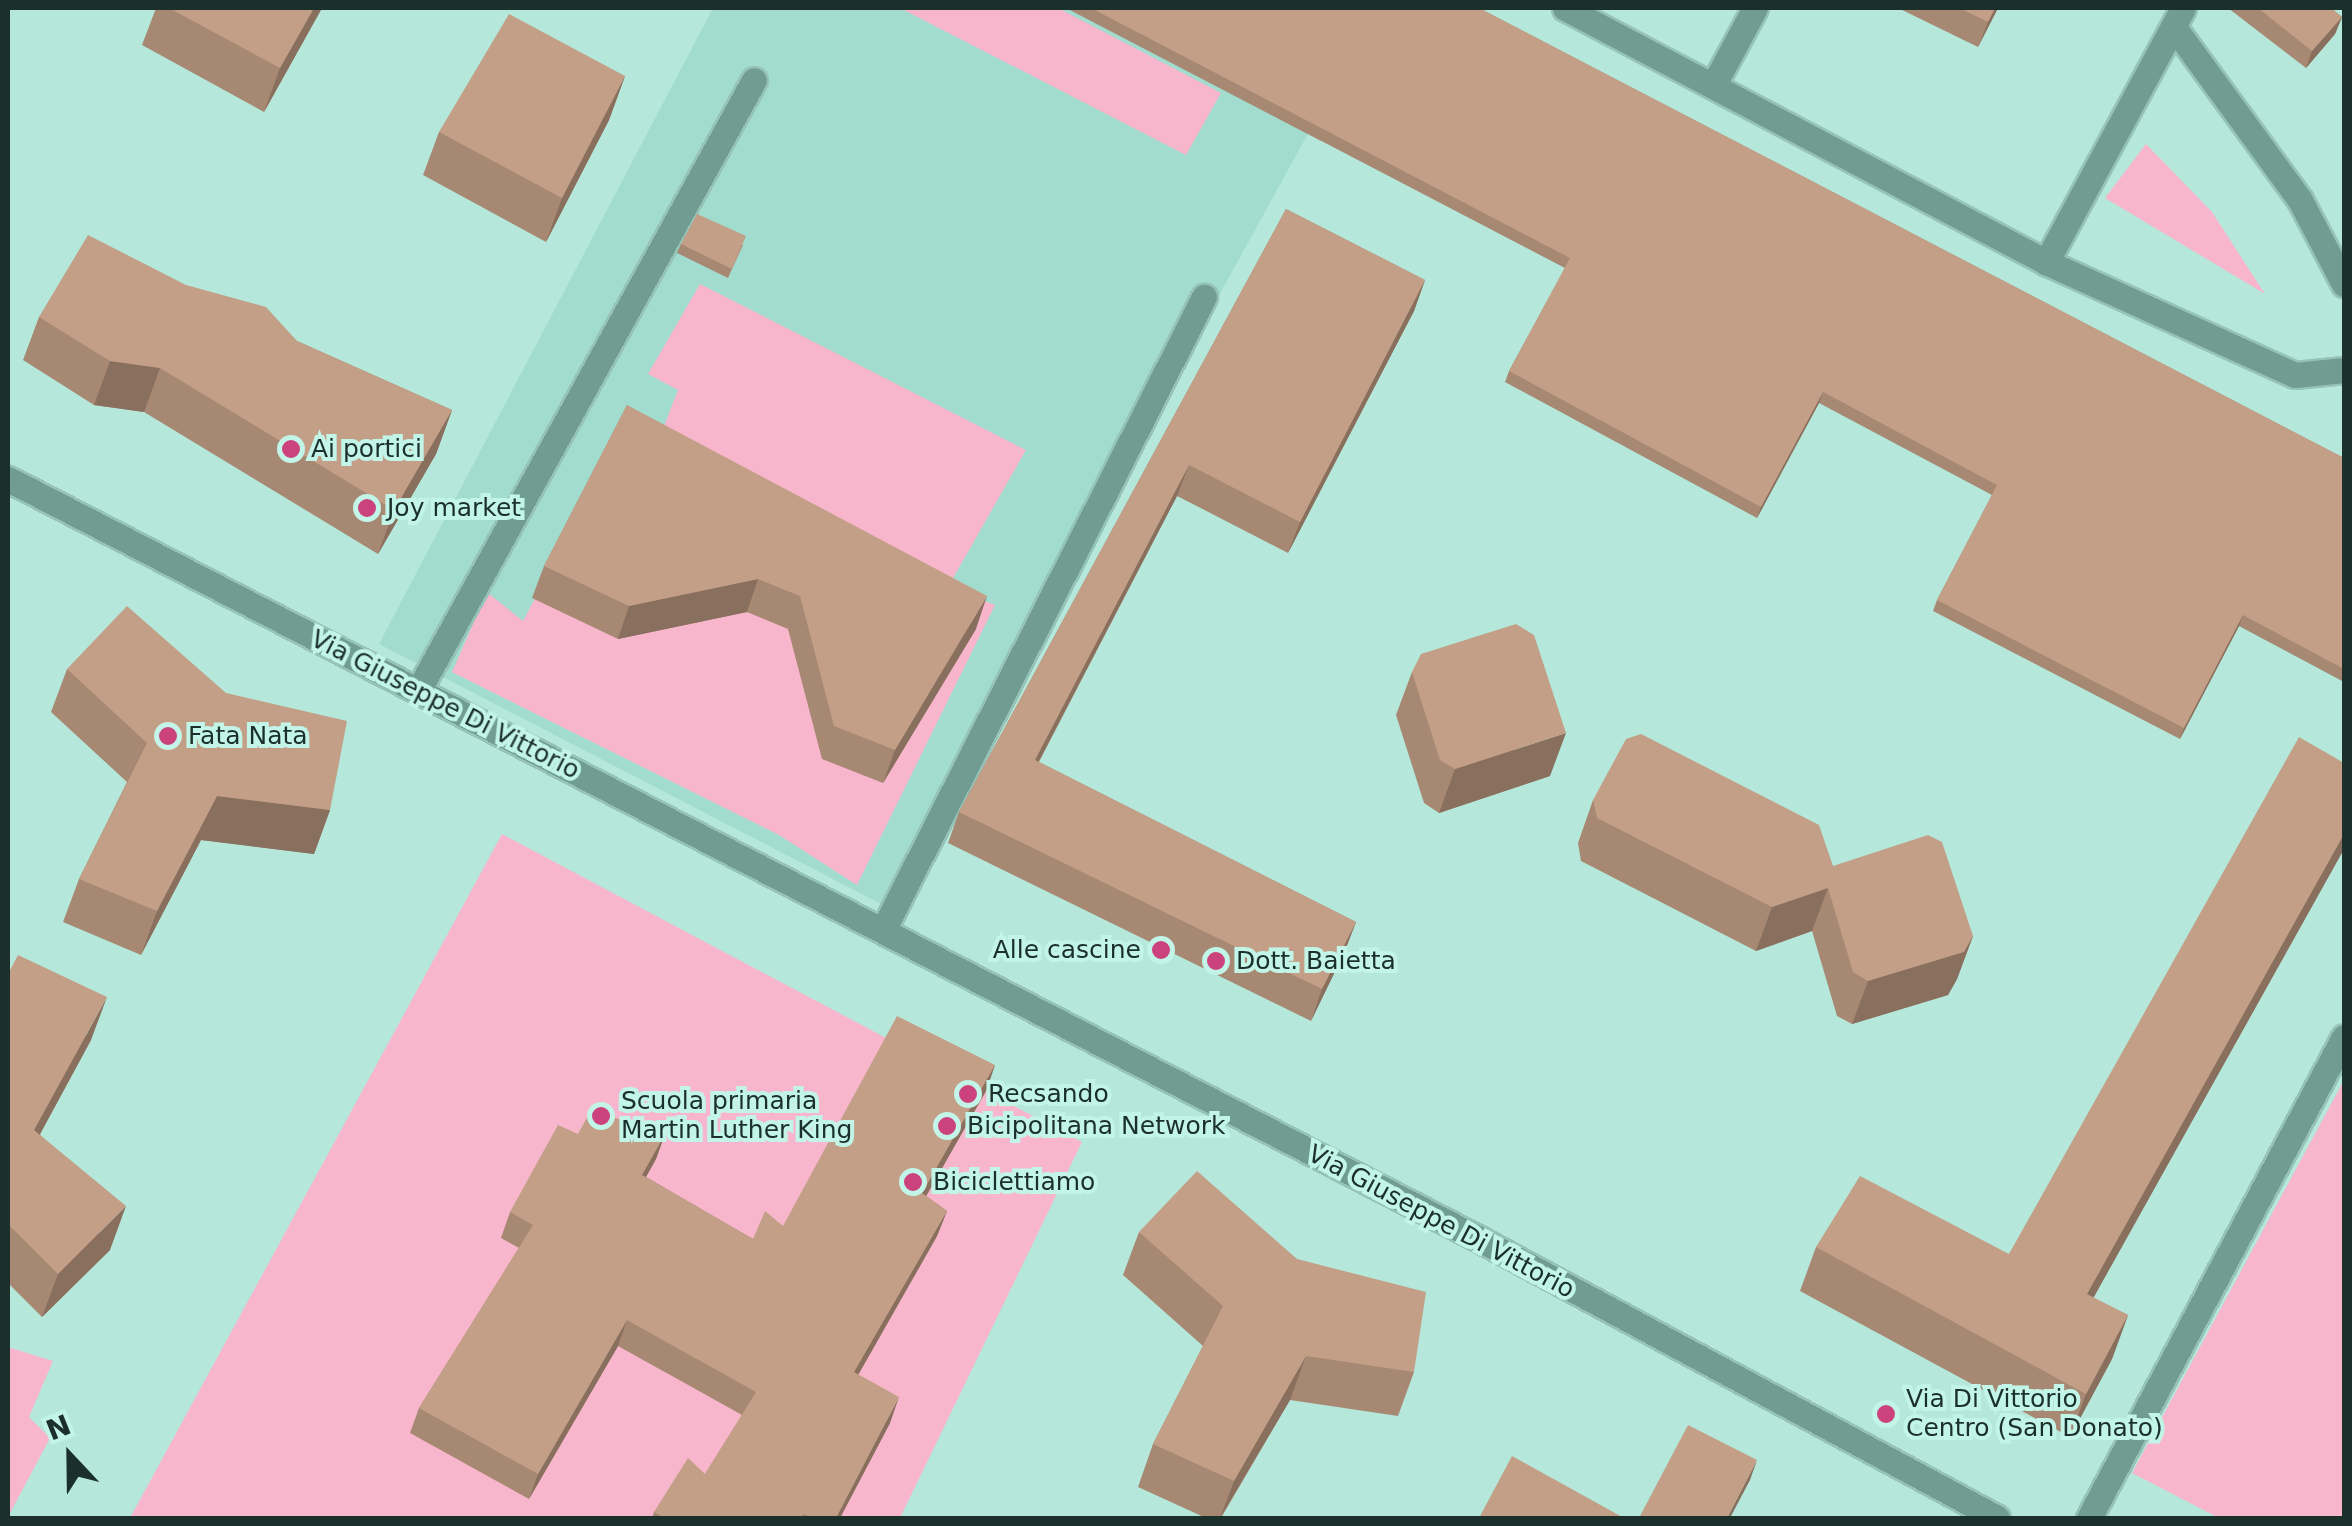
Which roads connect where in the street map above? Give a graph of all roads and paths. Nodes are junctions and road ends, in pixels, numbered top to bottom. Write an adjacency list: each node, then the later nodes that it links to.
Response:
1 (1565, 8): 5 (street)
2 (1755, 8): 5 (street)
3 (2180, 19): 6 (street); 7 (street)
4 (754, 80): 11 (street)
5 (1714, 84): 6 (street)
6 (2046, 262): 9 (street)
7 (2344, 284)
8 (1204, 297): 12 (street)
9 (2344, 370)
10 (8, 479): 11 (street, Via Giuseppe Di Vittorio)
11 (418, 690): 12 (street, Via Giuseppe Di Vittorio)
12 (883, 930): 14 (street, Via Giuseppe Di Vittorio)
13 (2344, 1038): 15 (street)
14 (1998, 1518)
15 (2090, 1518)

